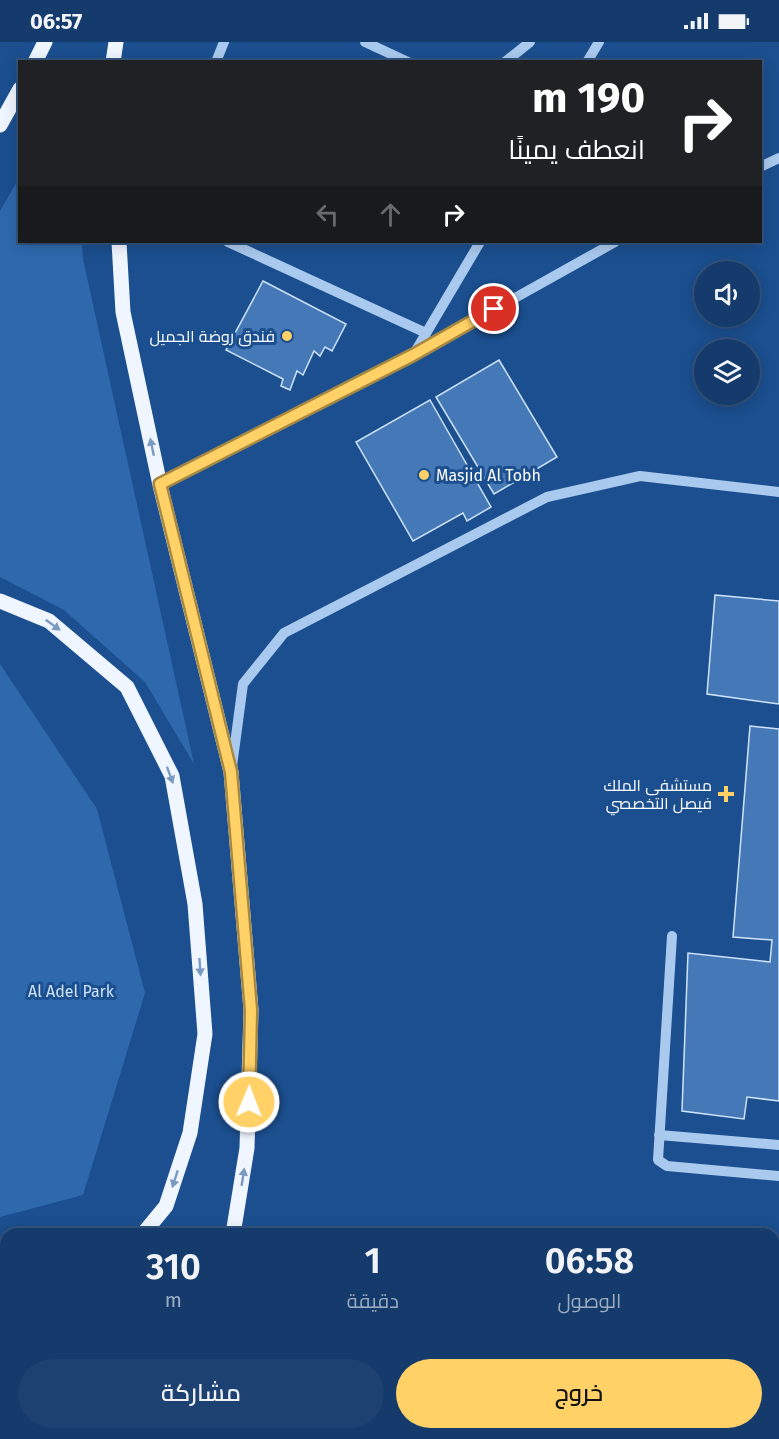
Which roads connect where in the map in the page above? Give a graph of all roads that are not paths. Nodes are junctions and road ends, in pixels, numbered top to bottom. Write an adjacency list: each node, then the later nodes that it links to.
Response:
1 (45, 42): 7 (main road)
2 (116, 42): 8 (main road)
3 (224, 42): 9 (street)
4 (365, 42): 10 (street)
5 (530, 42): 11 (street)
6 (599, 42): 12 (street)
7 (36, 60)
8 (113, 60)
9 (217, 60)
10 (404, 60)
11 (508, 60)
12 (589, 60)
13 (18, 94): 14 (main road)
14 (0, 125)
15 (779, 158): 16 (street)
16 (762, 166)
17 (230, 243): 21 (street)
18 (479, 243): 21 (street)
19 (613, 243): 22 (street)
20 (119, 248): 23 (main road, one-way to 20)
21 (426, 333): 22 (street)
22 (413, 355): 23 (street)
23 (160, 484): 26 (main road)
24 (779, 492): 26 (street)
25 (0, 601): 31 (main road, one-way to 31)
26 (231, 772): 32 (main road, one-way to 26)
27 (672, 936): 28 (street)
28 (659, 1135): 29 (street); 30 (street)
29 (779, 1145)
30 (779, 1176)
31 (147, 1228)
32 (234, 1228)

